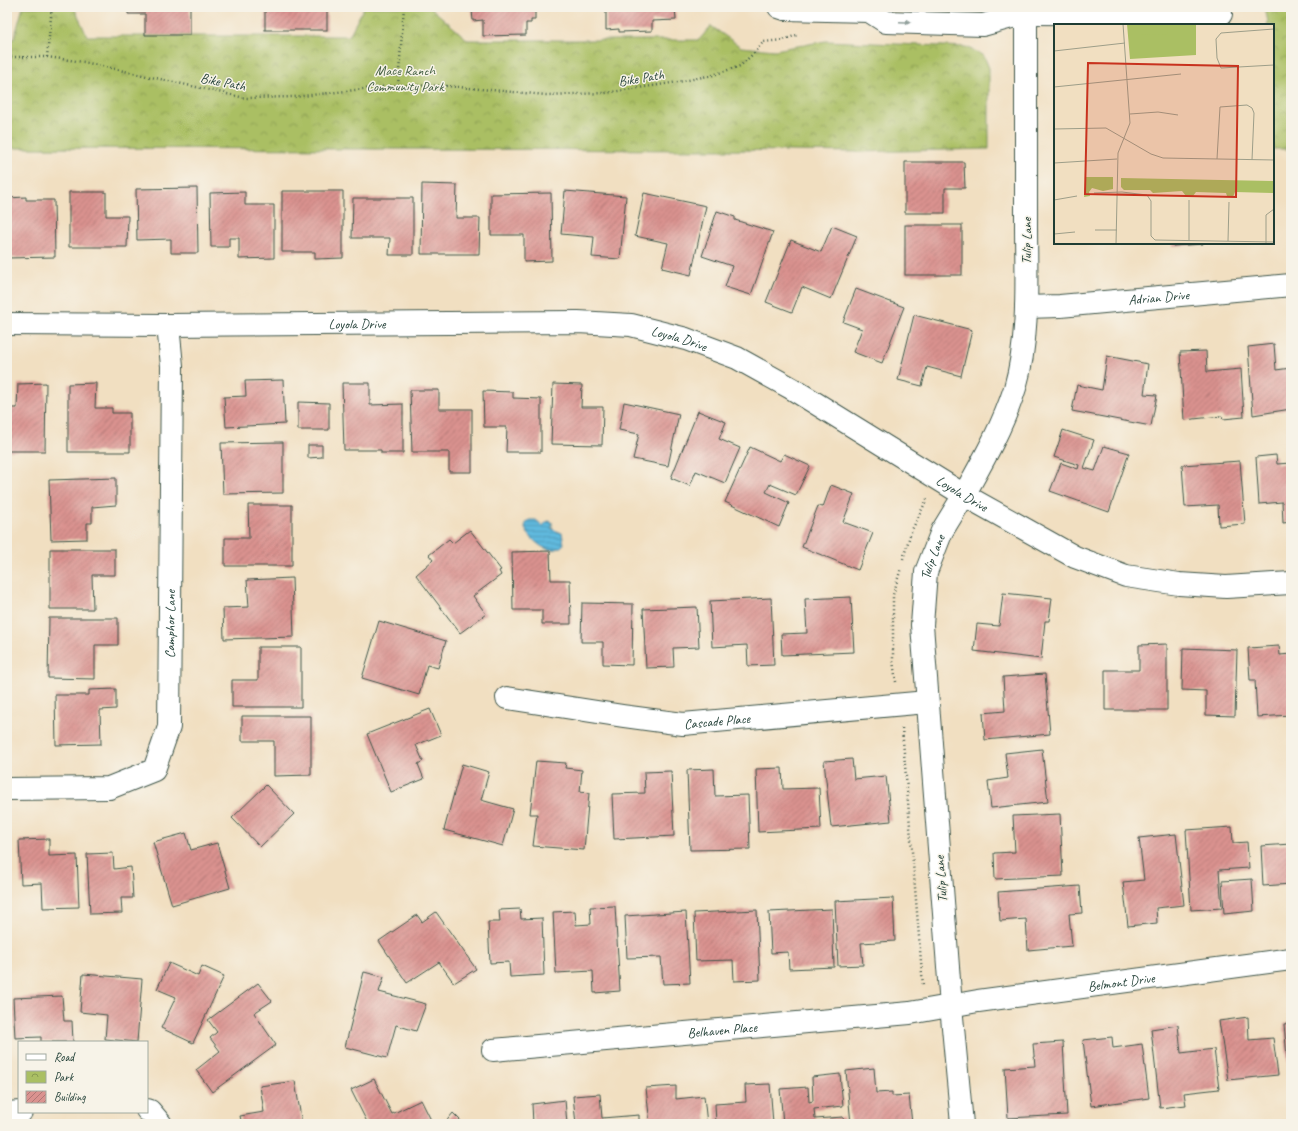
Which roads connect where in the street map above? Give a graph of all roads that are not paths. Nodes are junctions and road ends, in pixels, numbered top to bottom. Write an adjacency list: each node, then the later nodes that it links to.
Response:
1 (779, 7): 2 (street)
2 (872, 9): 3 (street, one-way to 3)
3 (1020, 9): 4 (street); 6 (street, Tulip Lane)
4 (1222, 14)
5 (1291, 284): 6 (street, Adrian Drive)
6 (1026, 308): 9 (street, Tulip Lane)
7 (7, 324): 8 (street, Loyola Drive)
8 (168, 325): 9 (street, Loyola Drive); 13 (street, Camphor Lane)
9 (964, 495): 10 (street, Loyola Drive); 12 (street, Tulip Lane)
10 (1291, 583)
11 (508, 698): 12 (street, Cascade Place)
12 (927, 702): 15 (street, Tulip Lane)
13 (7, 789)
14 (1291, 959): 15 (street, Belmont Drive)
15 (951, 1006): 16 (street, Belhaven Place); 21 (street, Tulip Lane)
16 (493, 1050)
17 (148, 1110): 20 (street)
18 (18, 1112): 19 (street)
19 (7, 1113)
20 (161, 1124)
21 (962, 1124)

